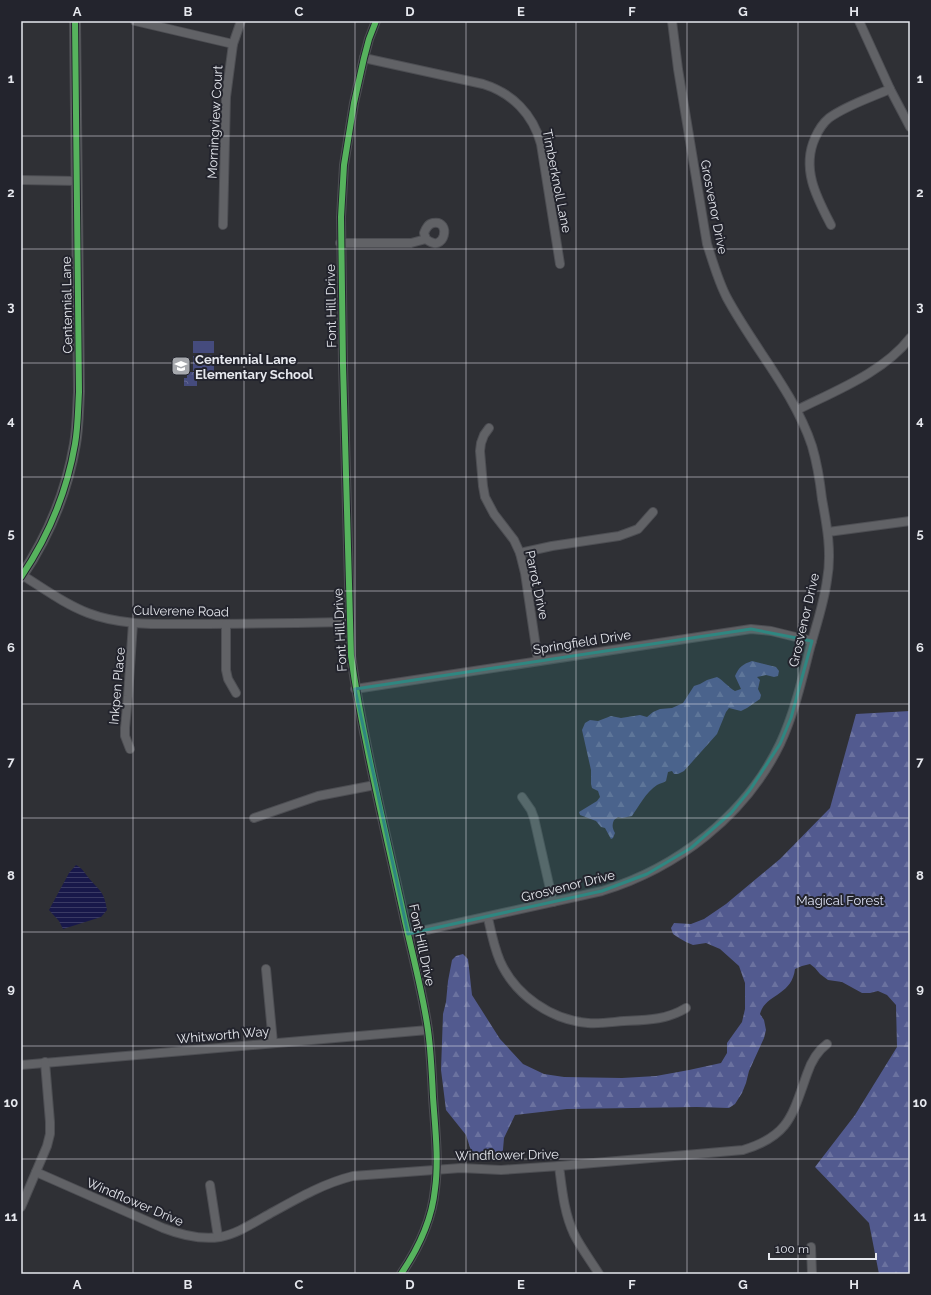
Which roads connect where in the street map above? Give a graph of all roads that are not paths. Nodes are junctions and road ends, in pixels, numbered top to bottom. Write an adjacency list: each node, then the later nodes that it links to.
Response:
1 (75, 21): 12 (street, Centennial Lane)
2 (135, 21): 7 (street)
3 (241, 21): 7 (street, Morningview Court)
4 (376, 21): 8 (street, Font Hill Drive)
5 (672, 21): 19 (street, Grosvenor Drive)
6 (859, 21): 9 (street)
7 (233, 44): 13 (street, Morningview Court)
8 (364, 58): 16 (street, Font Hill Drive); 17 (street, Timberknoll Lane)
9 (890, 89): 10 (street); 14 (street)
10 (910, 127)
11 (21, 180): 12 (street)
12 (77, 181): 25 (street, Centennial Lane)
13 (223, 225)
14 (831, 226)
15 (426, 239): 16 (street)
16 (340, 243): 26 (street, Font Hill Drive)
17 (560, 264)
18 (910, 338): 19 (street)
19 (797, 410): 23 (street, Grosvenor Drive)
20 (489, 428): 24 (street, Parrot Drive)
21 (653, 512): 24 (street)
22 (910, 521): 23 (street)
23 (828, 532): 29 (street, Grosvenor Drive)
24 (520, 553): 30 (street, Parrot Drive)
25 (22, 576): 27 (street, Culverene Road)
26 (350, 622): 28 (street, Culverene Road); 31 (street, Font Hill Drive)
27 (133, 623): 28 (street, Culverene Road); 33 (street, Inkpen Place)
28 (226, 624): 32 (street)
29 (812, 640): 30 (street, Springfield Drive); 37 (street, Grosvenor Drive)
30 (538, 661): 31 (street, Springfield Drive)
31 (355, 688): 34 (street, Font Hill Drive)
32 (236, 692)
33 (130, 749)
34 (375, 784): 36 (street); 39 (street, Font Hill Drive)
35 (522, 797): 37 (street)
36 (254, 818)
37 (553, 902): 38 (street, Grosvenor Drive)
38 (488, 918): 39 (street, Grosvenor Drive); 41 (street)
39 (408, 934): 42 (street, Font Hill Drive)
40 (266, 969): 43 (street)
41 (686, 1008)
42 (428, 1030): 43 (street, Whitworth Way); 48 (street, Font Hill Drive)
43 (273, 1043): 45 (street, Whitworth Way)
44 (827, 1044): 47 (street, Windflower Drive)
45 (45, 1062): 46 (street, Whitworth Way); 49 (street)
46 (21, 1064)
47 (558, 1166): 48 (street, Windflower Drive); 55 (street)
48 (437, 1169): 52 (street, Windflower Drive); 54 (street, Font Hill Drive)
49 (36, 1172): 51 (street); 52 (street, Windflower Drive)
50 (210, 1185): 52 (street)
51 (21, 1207)
52 (218, 1237)
53 (811, 1248): 56 (street)
54 (401, 1274)
55 (599, 1274)
56 (812, 1274)

